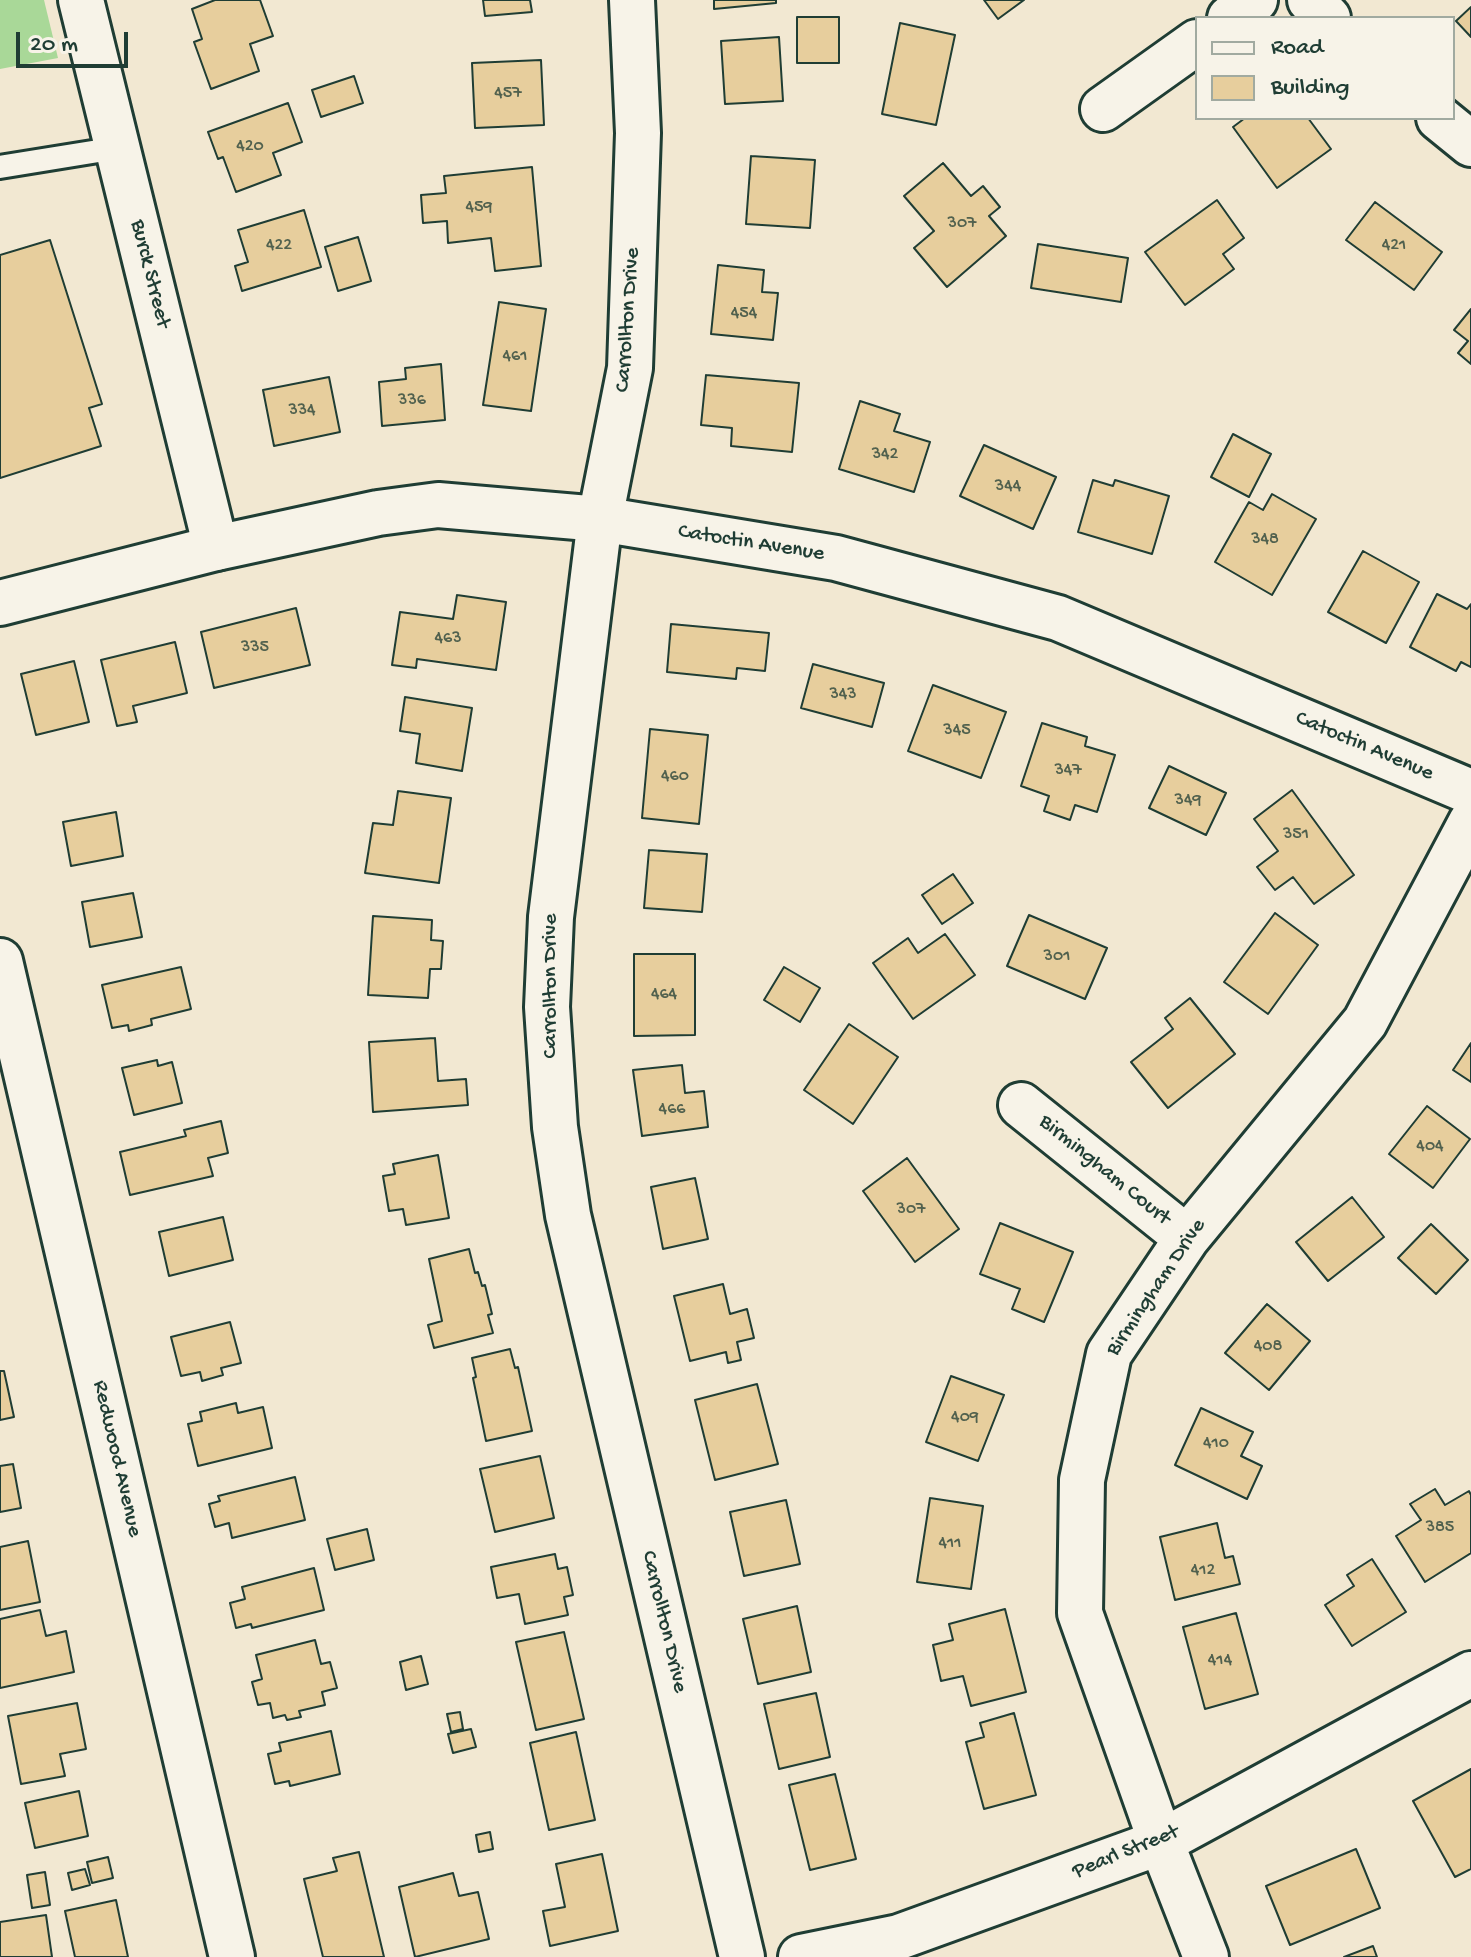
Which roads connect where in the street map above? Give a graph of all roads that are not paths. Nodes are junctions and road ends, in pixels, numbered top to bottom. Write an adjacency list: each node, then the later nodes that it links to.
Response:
1 (81, 0): 11 (street, Burck Street)
2 (632, 0): 13 (street, Carrollton Drive)
3 (1255, 0): 5 (street)
4 (1310, 0): 6 (street)
5 (1233, 16)
6 (1326, 16)
7 (1195, 43): 8 (street)
8 (1103, 109)
9 (1441, 120): 10 (street)
10 (1471, 144)
11 (117, 148): 12 (lane); 14 (street, Burck Street)
12 (0, 167)
13 (600, 519): 14 (street, Catoctin Avenue); 16 (street, Catoctin Avenue); 24 (street, Carrollton Drive)
14 (216, 548): 15 (street, Catoctin Avenue)
15 (0, 603)
16 (1471, 792)
17 (1471, 822): 20 (street, Birmingham Drive)
18 (0, 961): 23 (street, Redwood Avenue)
19 (1021, 1105): 20 (street, Birmingham Court)
20 (1187, 1238): 22 (street, Birmingham Drive)
21 (1471, 1674): 22 (street, Pearl Street)
22 (1161, 1842): 25 (street, Pearl Street); 26 (street, Birmingham Drive)
23 (232, 1957)
24 (742, 1957)
25 (801, 1957)
26 (1206, 1957)

